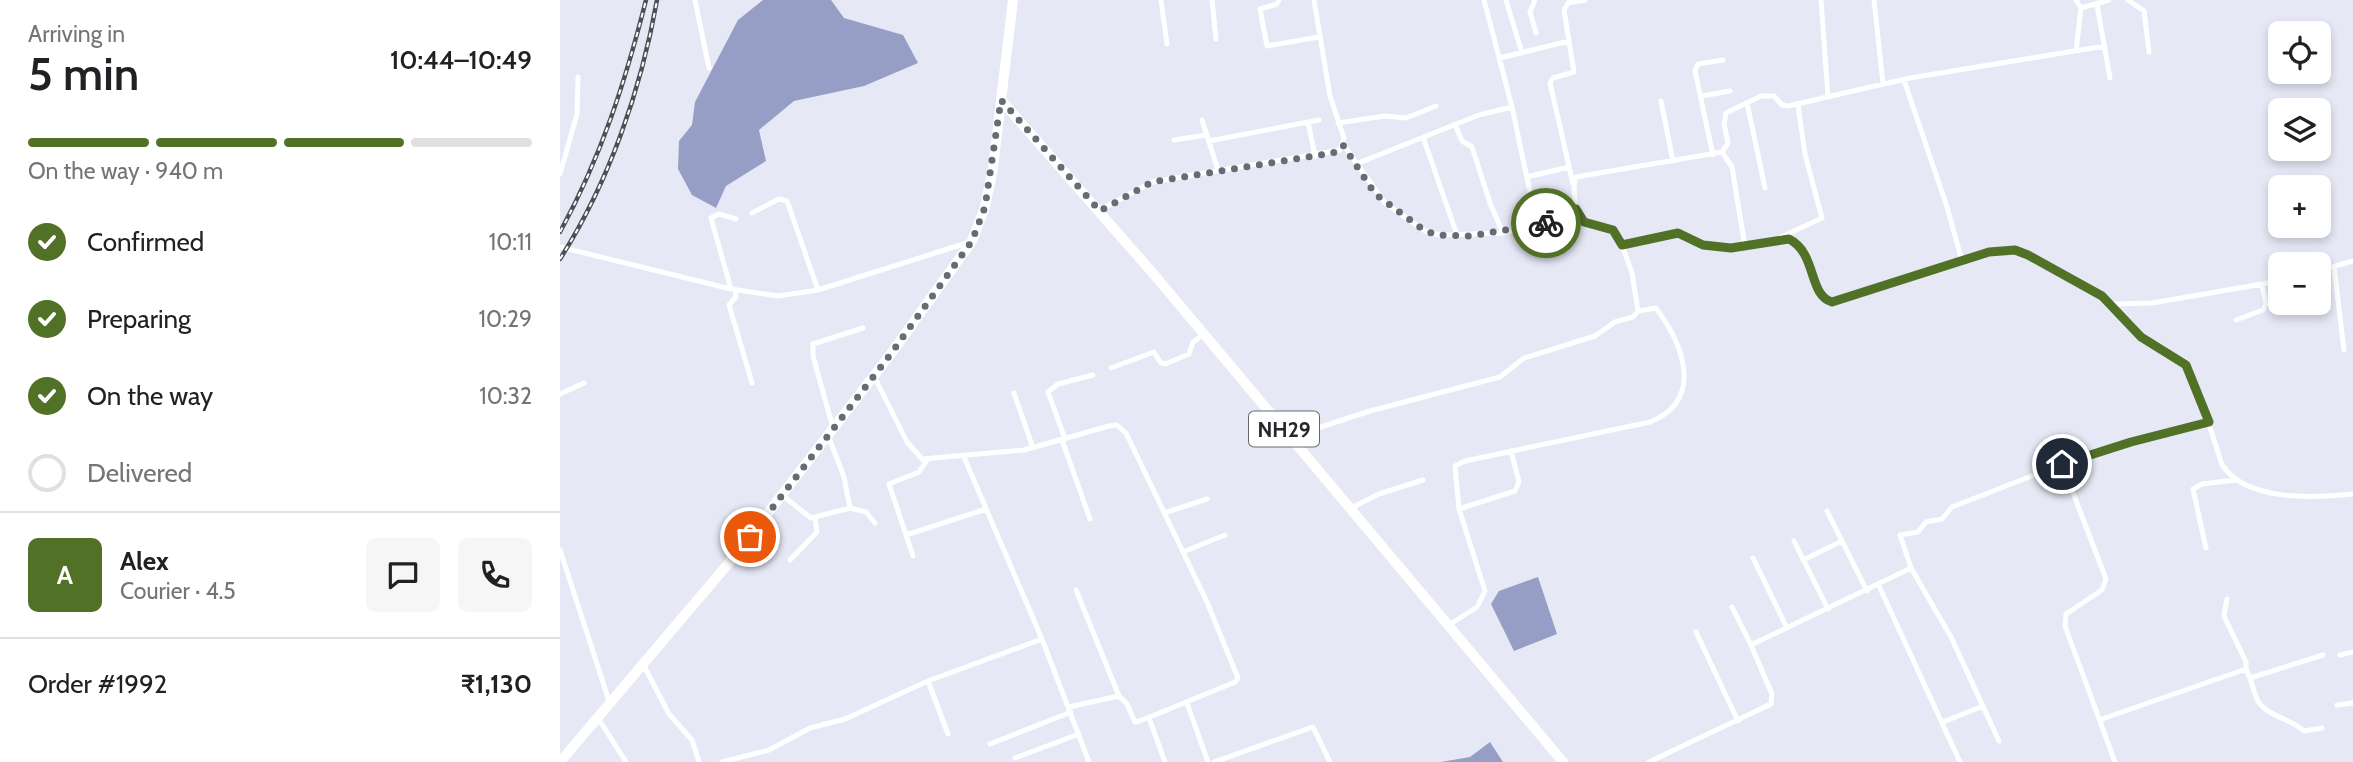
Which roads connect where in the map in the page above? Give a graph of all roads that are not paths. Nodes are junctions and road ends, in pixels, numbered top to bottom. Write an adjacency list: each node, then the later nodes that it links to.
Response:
1 (695, 0): 29 (street)
2 (1013, 0): 37 (highway)
3 (1161, 0): 22 (street)
4 (1212, 0): 20 (street)
5 (1279, 0): 19 (street)
6 (1314, 0): 19 (street)
7 (1484, 0): 27 (street)
8 (1506, 0): 26 (street)
9 (1535, 0): 18 (street)
10 (1584, 0): 21 (street)
11 (1821, 0): 36 (street)
12 (1874, 0): 33 (street)
13 (2076, 0): 17 (street)
14 (2109, 0): 16 (street)
15 (2129, 0): 25 (street)
16 (2097, 5): 17 (street); 23 (street)
17 (2081, 8): 24 (street)
18 (1536, 33)
19 (1319, 37): 46 (street)
20 (1216, 39)
21 (1569, 41): 26 (street); 58 (street)
22 (1167, 44)
23 (2105, 46): 24 (street); 31 (street)
24 (2076, 51): 32 (street)
25 (2149, 52)
26 (1522, 53): 27 (street)
27 (1500, 58): 42 (street)
28 (1723, 60): 35 (street)
29 (709, 68)
30 (578, 77): 53 (street)
31 (2110, 78)
32 (1904, 79): 33 (street); 76 (street)
33 (1883, 84): 36 (street)
34 (1730, 91): 35 (street)
35 (1702, 96): 54 (street)
36 (1828, 96): 40 (street)
37 (1001, 100): 65 (highway, NH29); 72 (highway)
38 (1661, 101): 56 (street)
39 (1746, 103): 40 (street); 52 (street); 63 (street)
40 (1798, 105): 71 (street)
41 (1436, 106): 46 (street)
42 (1512, 107): 47 (street); 61 (street)
43 (1202, 120): 49 (street)
44 (1319, 120): 45 (street)
45 (1308, 122): 49 (street); 55 (street)
46 (1338, 123): 51 (street)
47 (1455, 124): 48 (street); 69 (street)
48 (1423, 137): 57 (street); 70 (street)
49 (1208, 138): 50 (street); 59 (street)
50 (1174, 140)
51 (1343, 145): 55 (street); 57 (street)
52 (1722, 152): 54 (street); 75 (street)
53 (563, 154): 60 (street)
54 (1713, 155): 56 (street)
55 (1315, 156): 59 (street)
56 (1673, 161): 62 (street)
57 (1356, 164): 70 (street)
58 (1569, 167): 61 (street); 62 (street)
59 (1218, 170): 65 (street)
60 (560, 174)
61 (1527, 177): 68 (street)
62 (1573, 184): 64 (street)
63 (1765, 188)
64 (1576, 209): 68 (street); 73 (street)
65 (1100, 211): 88 (highway, NH29)
66 (752, 213): 83 (street)
67 (736, 219): 82 (street)
68 (1537, 225): 69 (street)
69 (1503, 233): 70 (street)
70 (1457, 235)
71 (1779, 238): 75 (street); 76 (street)
72 (972, 241): 83 (street); 92 (highway)
73 (1622, 245): 75 (street); 85 (street)
74 (560, 247): 82 (street)
75 (1745, 247)
76 (1962, 261): 84 (street)
77 (2353, 261): 78 (street)
78 (2334, 267): 79 (street); 89 (street)
79 (2331, 268)
80 (2268, 284): 81 (street)
81 (2262, 285): 84 (street); 86 (street)
82 (733, 289): 83 (street); 94 (street)
83 (818, 290)
84 (2112, 304): 97 (street)
85 (1638, 312): 99 (street); 102 (street)
86 (2236, 320)
87 (863, 328): 98 (street)
88 (1204, 334): 90 (street); 99 (highway, NH29)
89 (2344, 350)
90 (1111, 368)
91 (1093, 375): 100 (street)
92 (874, 376): 98 (highway); 104 (street)
93 (584, 383): 96 (street)
94 (752, 383)
95 (1014, 393): 101 (street)
96 (560, 394)
97 (2209, 422): 105 (street); 107 (street)
98 (831, 432): 109 (highway); 111 (street)
99 (1290, 437): 112 (highway, NH29)
100 (1063, 439): 101 (street); 116 (street); 118 (street)
101 (1033, 448): 103 (street)
102 (1511, 451): 114 (street); 114 (street)
103 (964, 457): 104 (street); 113 (street)
104 (927, 460): 120 (street)
105 (2062, 464): 131 (street); 159 (street)
106 (1423, 480): 112 (street)
107 (2236, 480): 108 (street); 124 (street)
108 (2353, 494)
109 (782, 495): 117 (street); 146 (highway)
110 (1207, 499): 116 (street)
111 (850, 508): 117 (street); 119 (street)
112 (1351, 508): 138 (highway, NH29)
113 (986, 509): 120 (street); 141 (street)
114 (1459, 509): 138 (street)
115 (1827, 511): 123 (street)
116 (1164, 513): 126 (street)
117 (815, 518): 129 (street)
118 (1090, 519)
119 (875, 523)
120 (906, 535): 127 (street)
121 (1225, 535): 126 (street)
122 (1794, 541): 130 (street)
123 (1842, 541): 130 (street); 134 (street)
124 (2206, 548)
125 (560, 550): 153 (street)
126 (1183, 552): 151 (street)
127 (913, 556)
128 (1753, 558): 139 (street)
129 (790, 560)
130 (1803, 560): 137 (street)
131 (1911, 568): 132 (street); 155 (street)
132 (1879, 586): 134 (street); 161 (street)
133 (1076, 590): 150 (street)
134 (1867, 591): 137 (street)
135 (2227, 599): 147 (street)
136 (1732, 607): 142 (street)
137 (1828, 609): 139 (street)
138 (1449, 625): 177 (highway, NH29)
139 (1787, 628): 142 (street)
140 (1696, 632): 160 (street)
141 (1042, 639): 149 (street); 156 (street)
142 (1751, 645): 160 (street)
143 (2353, 652): 144 (street)
144 (2340, 655)
145 (2323, 656): 148 (street)
146 (643, 664): 153 (highway); 170 (street)
147 (2246, 669): 148 (street); 159 (street)
148 (2249, 678): 162 (street)
149 (928, 681): 163 (street); 171 (street)
150 (1119, 696): 156 (street); 158 (street)
151 (1187, 703): 158 (street); 174 (street)
152 (2353, 703): 154 (street)
153 (610, 704): 157 (highway)
154 (2337, 705)
155 (1983, 706): 161 (street); 165 (street)
156 (1070, 709): 164 (street); 166 (street)
157 (598, 718): 168 (highway); 169 (street)
158 (1149, 718): 173 (street)
159 (2102, 719): 180 (street)
160 (1738, 721): 178 (street)
161 (1943, 722): 179 (street)
162 (2322, 728)
163 (948, 734)
164 (1079, 734): 167 (street); 172 (street)
165 (1999, 741)
166 (990, 744)
167 (1015, 758)
168 (560, 762)
169 (626, 762)
170 (699, 762)
171 (722, 762)
172 (1089, 762)
173 (1165, 762)
174 (1208, 762)
175 (1214, 762): 176 (street)
176 (1330, 762)
177 (1563, 762)
178 (1648, 762)
179 (1960, 762)
180 (2115, 762)

